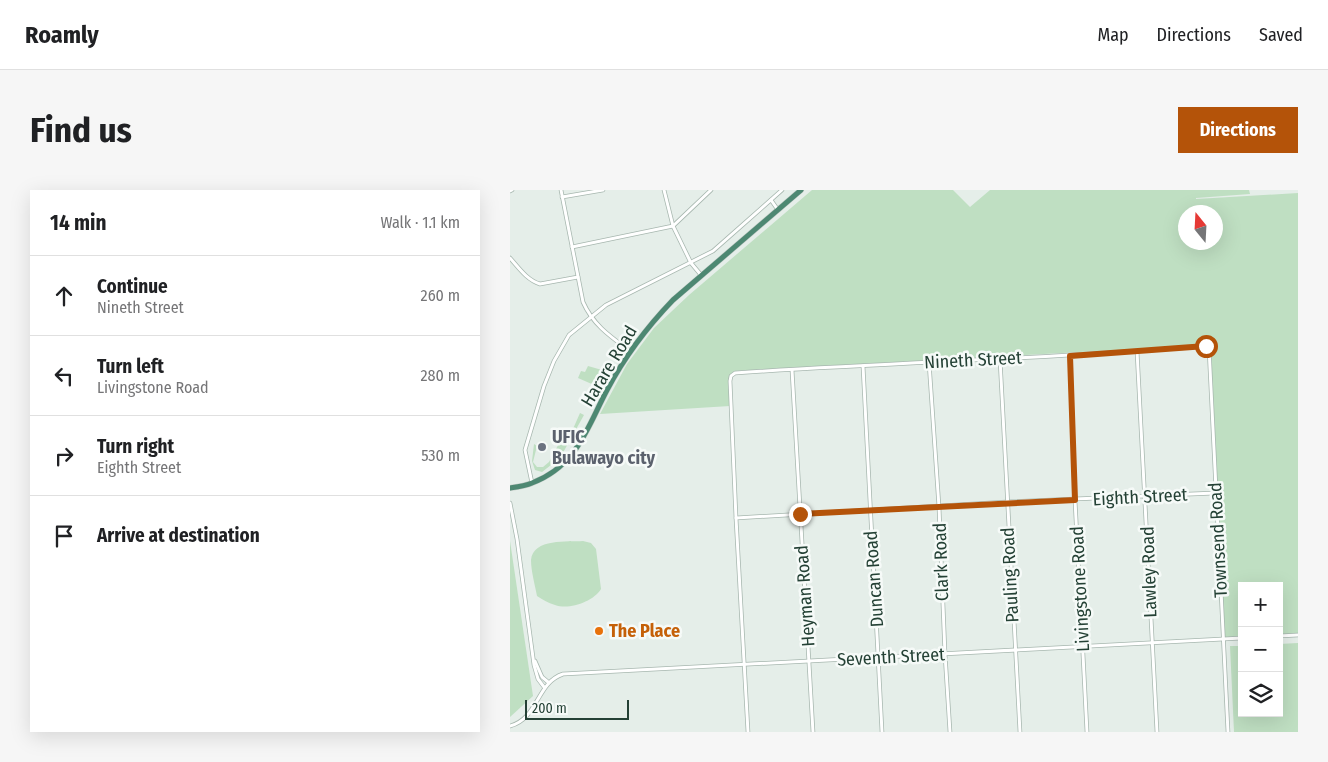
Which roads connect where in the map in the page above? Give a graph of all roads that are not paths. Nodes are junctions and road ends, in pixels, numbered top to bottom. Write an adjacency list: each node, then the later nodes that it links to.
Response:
1 (561, 190): 7 (street)
2 (603, 190): 7 (street)
3 (664, 190): 10 (street)
4 (711, 190): 10 (street)
5 (782, 190): 8 (street)
6 (800, 190): 9 (highway, Harare Road)
7 (562, 197): 11 (street)
8 (770, 200): 9 (street); 13 (street)
9 (778, 210): 14 (highway, Harare Road)
10 (672, 226): 11 (street); 13 (street)
11 (572, 247): 15 (street)
12 (510, 258): 15 (street)
13 (692, 263): 14 (street); 16 (street)
14 (701, 276): 18 (highway, Harare Road)
15 (578, 277): 16 (street)
16 (590, 316): 18 (street); 25 (street)
17 (1209, 348): 19 (street, Nineth Street); 27 (street, Townsend Road)
18 (630, 351): 25 (highway, Harare Road)
19 (1138, 352): 20 (street, Nineth Street); 28 (street, Lawley Road)
20 (1070, 356): 21 (street, Nineth Street); 29 (street, Livingstone Road)
21 (1000, 359): 22 (street, Nineth Street); 30 (street, Pauling Road)
22 (929, 362): 23 (street, Nineth Street); 32 (street, Clark Road)
23 (863, 366): 24 (street, Nineth Street); 33 (street, Duncan Road)
24 (792, 370): 34 (street, Heyman Road); 35 (street, Nineth Street)
25 (532, 483): 26 (highway, Harare Road)
26 (510, 488)
27 (1215, 493): 28 (street, Eighth Street); 39 (street, Townsend Road)
28 (1146, 496): 29 (street, Eighth Street); 40 (street, Lawley Road)
29 (1075, 500): 30 (street, Eighth Street); 41 (street, Livingstone Road)
30 (1006, 502): 32 (street, Eighth Street); 42 (street, Pauling Road)
31 (510, 503): 45 (street)
32 (939, 507): 33 (street, Eighth Street); 43 (street, Clark Road)
33 (870, 510): 34 (street, Eighth Street); 44 (street, Duncan Road)
34 (800, 514): 35 (street, Eighth Street); 46 (street, Heyman Road)
35 (736, 518): 47 (street)
36 (1298, 635): 37 (street)
37 (1283, 636)
38 (1238, 638): 39 (street, Seventh Street)
39 (1223, 639): 40 (street, Seventh Street); 58 (street, Townsend Road)
40 (1152, 643): 41 (street, Seventh Street); 57 (street, Lawley Road)
41 (1083, 647): 42 (street, Seventh Street); 56 (street, Livingstone Road)
42 (1014, 651): 43 (street, Seventh Street); 55 (street, Pauling Road)
43 (945, 654): 44 (street, Seventh Street); 54 (street, Clark Road)
44 (879, 657): 46 (street, Seventh Street); 53 (street, Duncan Road)
45 (535, 661): 48 (street); 49 (street)
46 (810, 661): 47 (street, Seventh Street); 52 (street, Heyman Road)
47 (744, 664): 48 (street, Seventh Street); 51 (street)
48 (548, 682): 49 (street, Seventh Street)
49 (544, 687): 50 (street, Seventh Street)
50 (510, 726)
51 (748, 732)
52 (813, 732)
53 (882, 732)
54 (950, 732)
55 (1020, 732)
56 (1087, 732)
57 (1157, 732)
58 (1228, 732)

